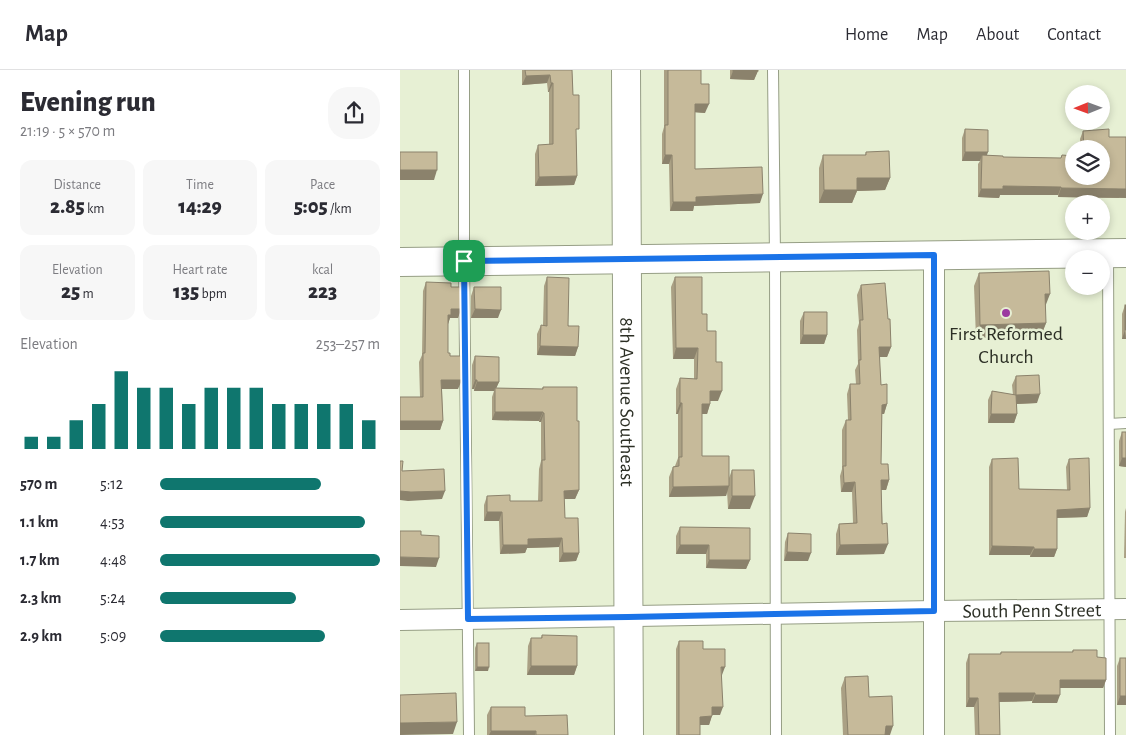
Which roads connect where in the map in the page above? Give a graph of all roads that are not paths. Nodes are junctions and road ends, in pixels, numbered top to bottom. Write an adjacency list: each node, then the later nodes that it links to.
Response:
1 (464, 70): 8 (lane)
2 (626, 70): 7 (street, 8th Avenue Southeast)
3 (773, 70): 6 (lane)
4 (1117, 253): 5 (street); 11 (lane)
5 (934, 255): 6 (street); 13 (street)
6 (775, 257): 7 (street); 14 (lane)
7 (627, 259): 8 (street); 15 (street, 8th Avenue Southeast)
8 (464, 261): 9 (street); 16 (lane)
9 (400, 262)
10 (1126, 423): 11 (lane)
11 (1109, 424): 12 (lane)
12 (1118, 609): 13 (street, South Penn Street); 22 (lane)
13 (934, 611): 14 (street, South Penn Street); 21 (street)
14 (776, 614): 15 (street, South Penn Street); 20 (lane)
15 (628, 617): 16 (street, South Penn Street); 19 (street, 8th Avenue Southeast)
16 (468, 619): 17 (street, South Penn Street); 18 (lane)
17 (400, 620)
18 (469, 735)
19 (629, 735)
20 (776, 735)
21 (934, 735)
22 (1110, 735)

